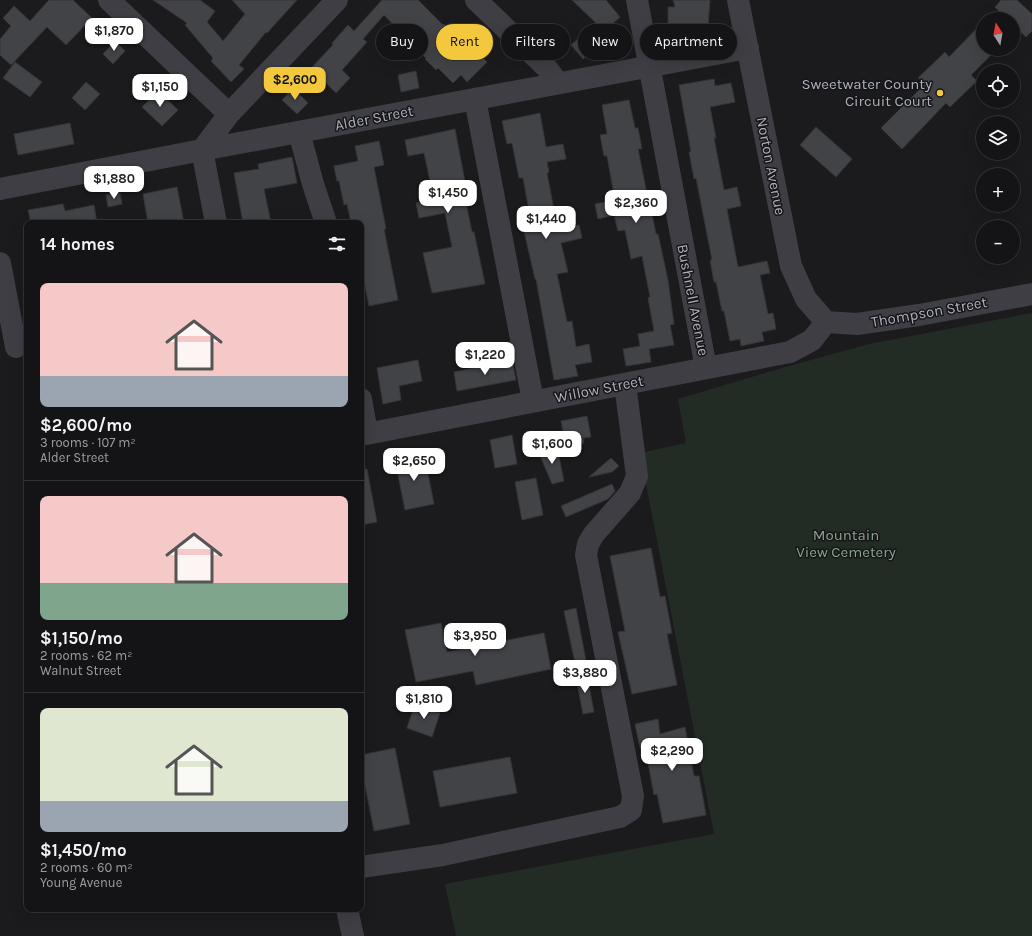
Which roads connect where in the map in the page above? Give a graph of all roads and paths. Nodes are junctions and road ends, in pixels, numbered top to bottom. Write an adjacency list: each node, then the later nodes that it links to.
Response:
1 (108, 0): 10 (street)
2 (337, 0): 10 (street)
3 (476, 0): 8 (street)
4 (637, 0): 7 (street, Bushnell Avenue)
5 (738, 0): 6 (street, Norton Avenue)
6 (748, 48): 7 (street, Alder Street); 18 (street, Norton Avenue)
7 (649, 67): 8 (street, Alder Street); 20 (street, Bushnell Avenue)
8 (558, 83): 9 (street, Alder Street)
9 (474, 99): 11 (street, Alder Street); 22 (street)
10 (229, 114): 12 (street)
11 (298, 132): 12 (street, Alder Street); 15 (street)
12 (202, 150): 13 (street, Alder Street); 14 (street)
13 (0, 189)
14 (215, 220)
15 (325, 220)
16 (0, 263): 19 (street)
17 (1032, 294): 18 (street, Thompson Street)
18 (826, 322): 20 (street, Willow Street)
19 (16, 347)
20 (706, 368): 21 (street, Willow Street)
21 (625, 384): 22 (street, Willow Street); 24 (street)
22 (534, 401): 23 (street, Willow Street)
23 (364, 434)
24 (364, 867)
25 (348, 912): 26 (street)
26 (353, 936)

